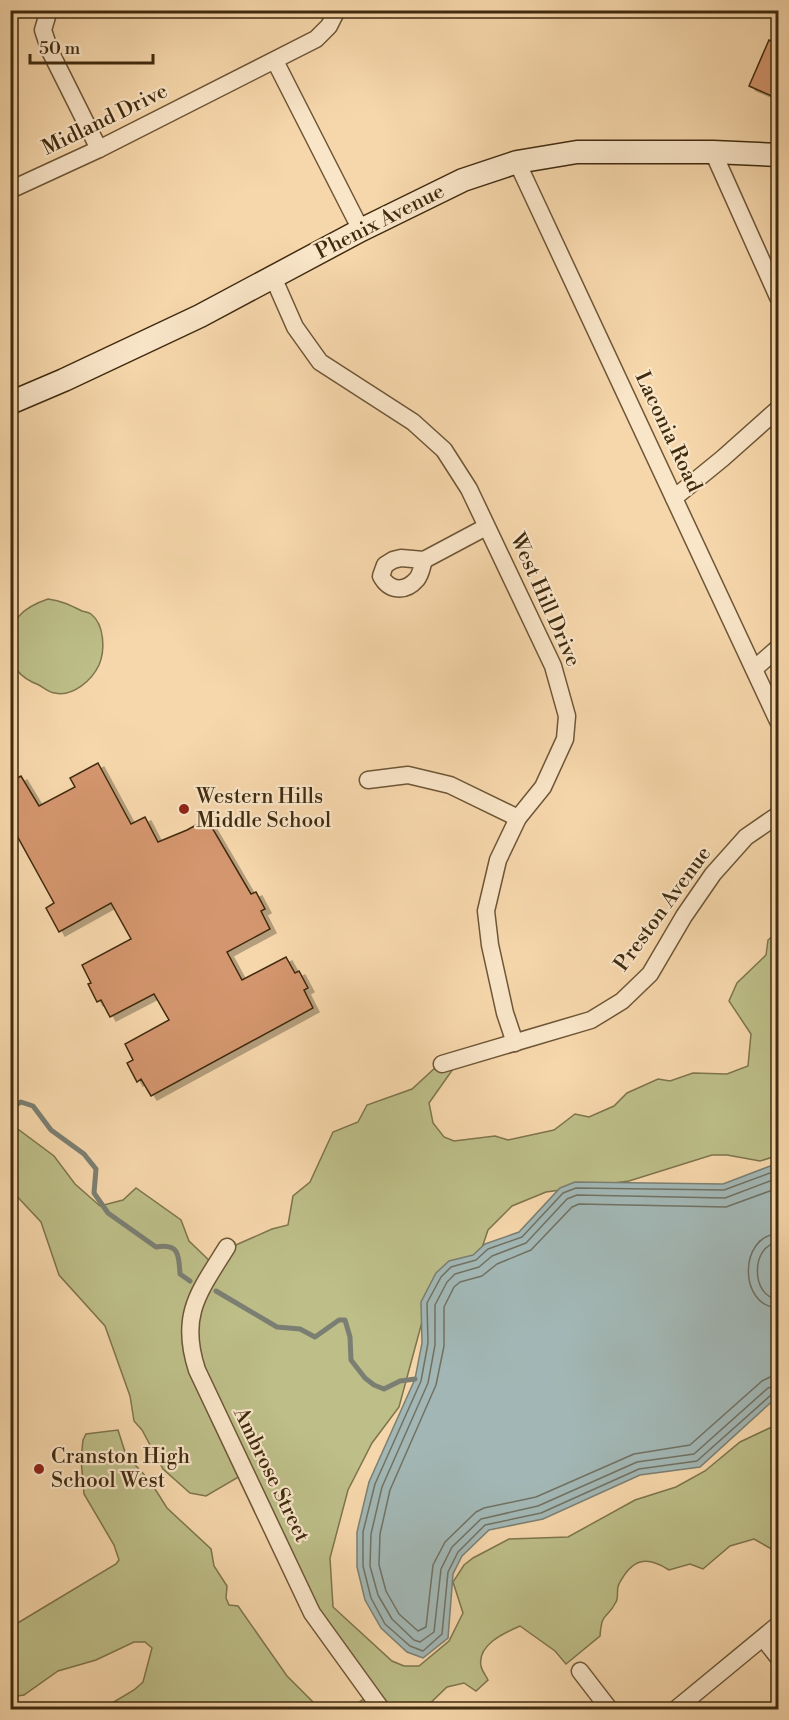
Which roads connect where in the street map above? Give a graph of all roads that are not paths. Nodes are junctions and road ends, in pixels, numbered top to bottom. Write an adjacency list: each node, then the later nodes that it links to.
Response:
1 (50, 10): 4 (street)
2 (337, 10): 3 (street, Midland Drive)
3 (275, 61): 4 (street, Midland Drive); 9 (street)
4 (99, 149): 8 (street, Midland Drive)
5 (713, 152): 6 (main road, Phenix Avenue); 7 (main road, Phenix Avenue); 11 (street)
6 (778, 155)
7 (517, 162): 9 (main road, Phenix Avenue); 14 (street, Laconia Road)
8 (10, 190)
9 (361, 230): 10 (main road, Phenix Avenue)
10 (273, 277): 12 (main road, Phenix Avenue); 15 (street, West Hill Drive)
11 (778, 297)
12 (10, 403)
13 (778, 409): 14 (street)
14 (674, 498): 18 (street, Laconia Road)
15 (486, 527): 16 (street); 22 (street, West Hill Drive)
16 (424, 560)
17 (778, 648): 18 (street)
18 (754, 669): 19 (street, Laconia Road)
19 (778, 721)
20 (369, 780): 22 (street)
21 (778, 815): 23 (street, Preston Avenue)
22 (518, 818): 23 (street, West Hill Drive)
23 (515, 1042): 24 (street, Preston Avenue)
24 (442, 1064)
25 (227, 1247): 30 (street, Ambrose Street)
26 (778, 1625): 27 (street)
27 (763, 1638): 28 (street); 32 (street)
28 (778, 1657)
29 (580, 1671): 31 (street)
30 (382, 1710)
31 (610, 1710)
32 (675, 1710)

